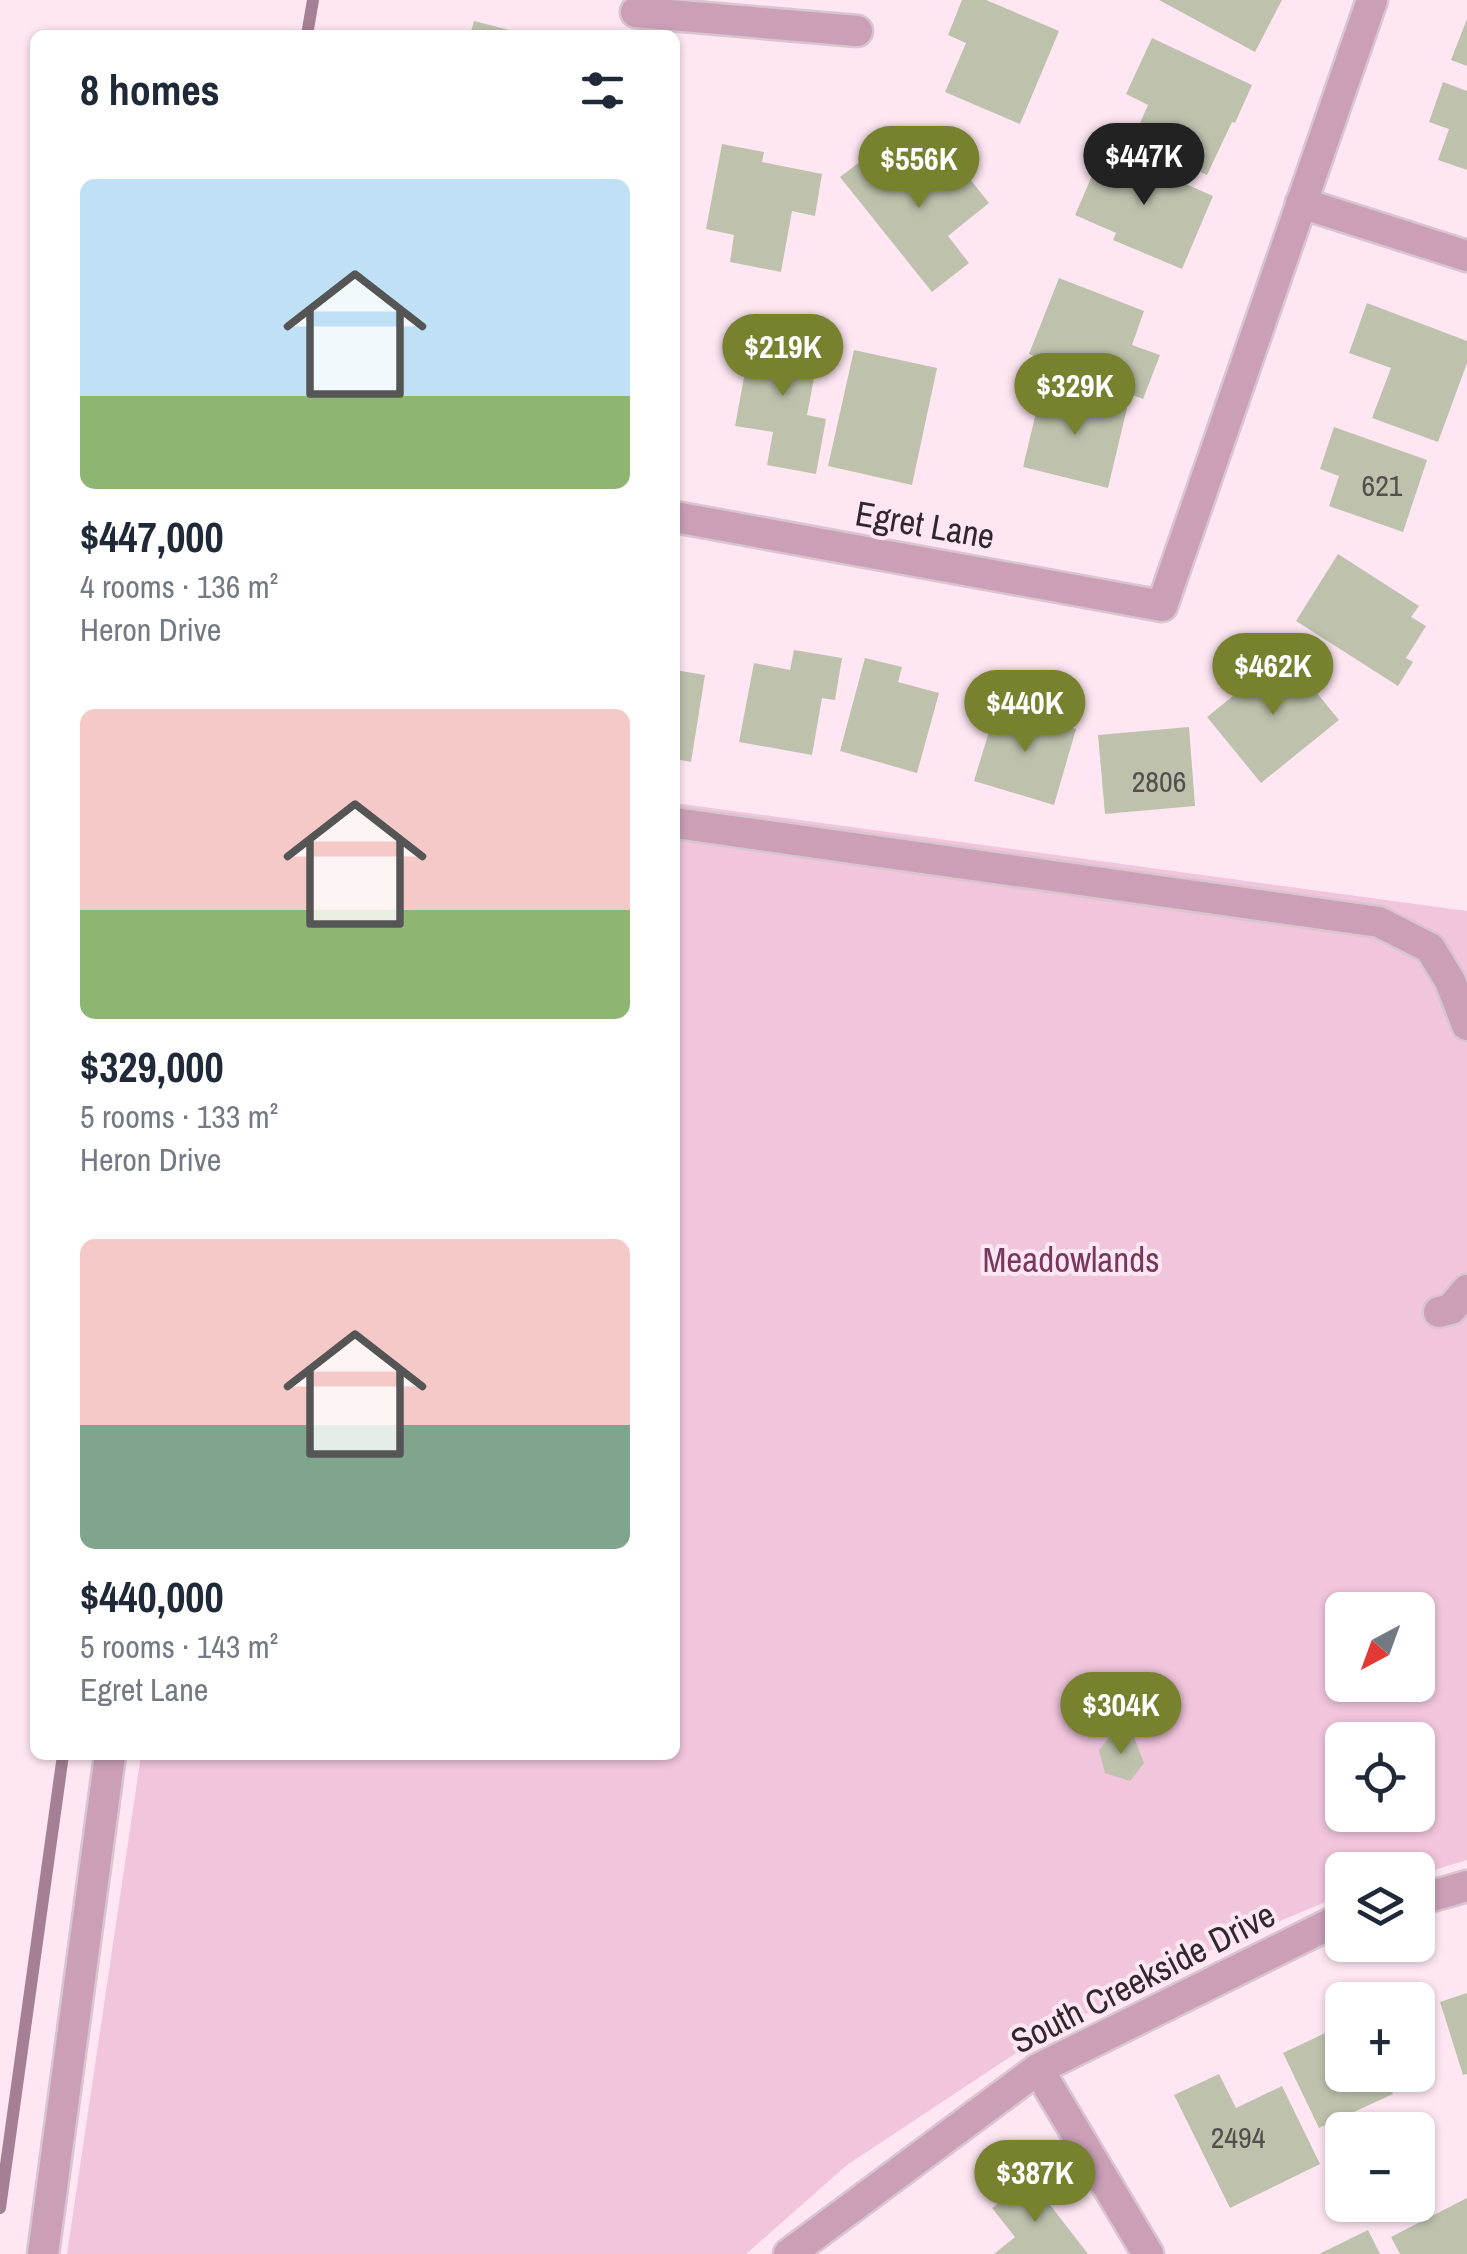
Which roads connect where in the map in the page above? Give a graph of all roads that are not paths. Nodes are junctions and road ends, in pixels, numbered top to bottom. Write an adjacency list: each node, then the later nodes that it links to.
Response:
1 (1372, 0): 4 (street)
2 (636, 16): 3 (street)
3 (857, 31)
4 (1302, 203): 5 (street); 6 (street, Egret Lane)
5 (1467, 256)
6 (680, 519)
7 (680, 824): 8 (street)
8 (1467, 1025)
9 (1467, 1290): 10 (street)
10 (1440, 1312)
11 (109, 1760): 16 (street)
12 (1467, 1886): 13 (street)
13 (1435, 1895)
14 (1325, 1926): 15 (street, South Creekside Drive)
15 (1038, 2069): 17 (street, South Creekside Drive); 18 (street)
16 (44, 2254)
17 (789, 2254)
18 (1148, 2254)

